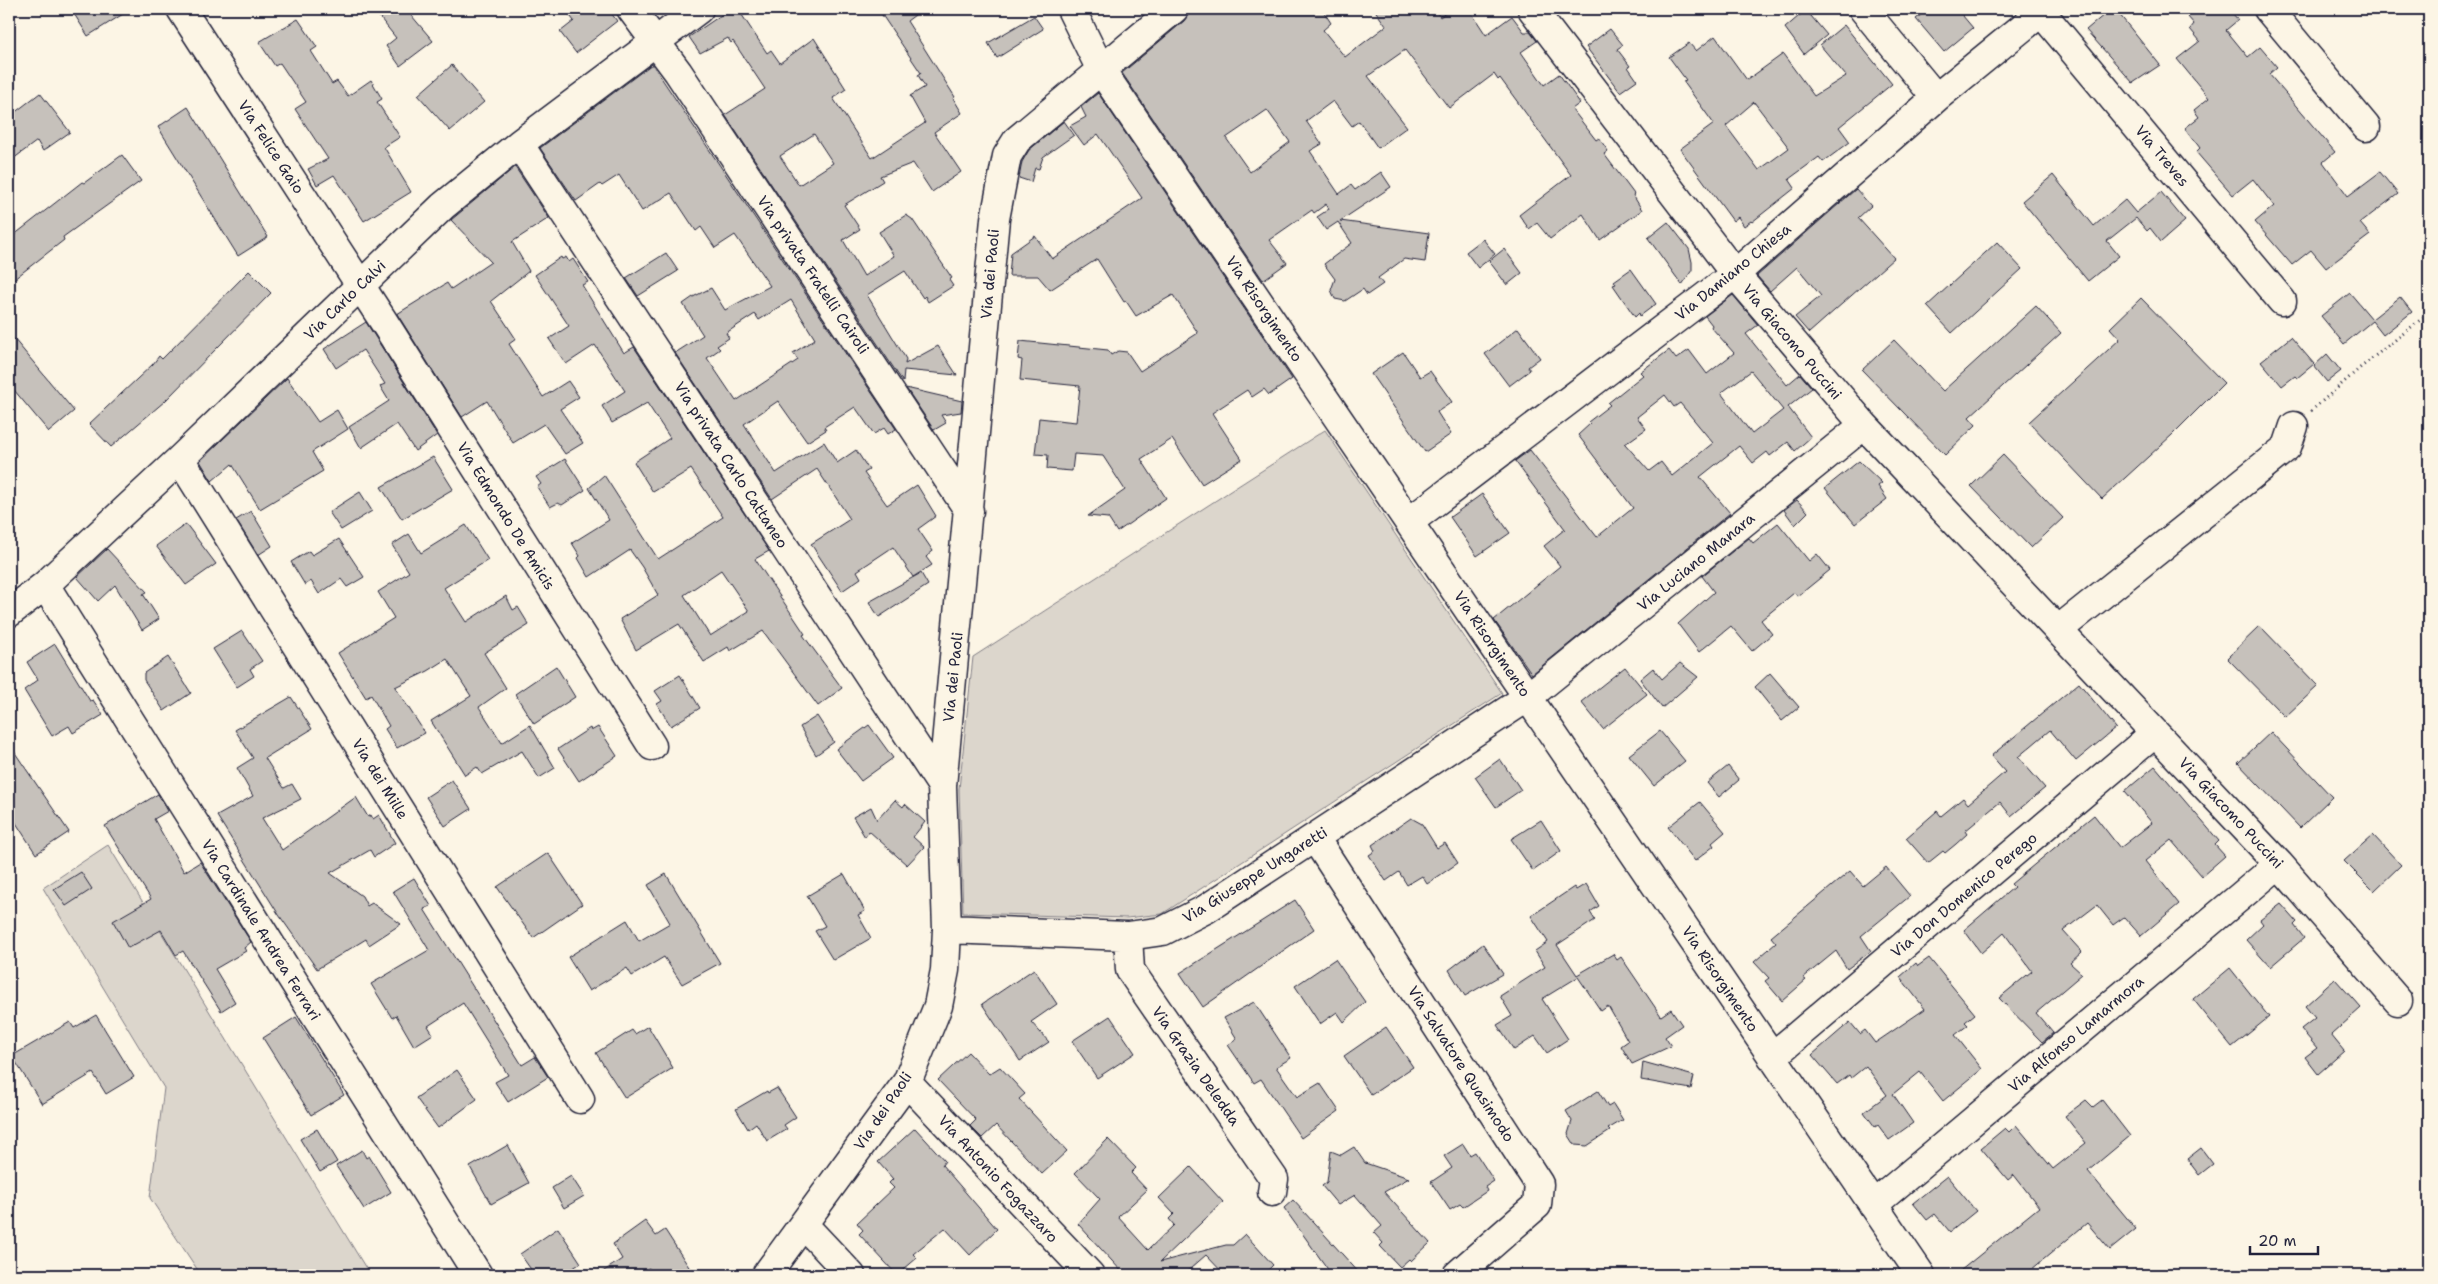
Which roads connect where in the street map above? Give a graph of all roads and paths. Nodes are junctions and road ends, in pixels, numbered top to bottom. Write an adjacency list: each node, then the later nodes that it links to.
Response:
1 (181, 9): 16 (street, Via Felice Gaio)
2 (631, 9): 10 (street, Via privata Fratelli Cairoli)
3 (699, 9): 10 (street, Via Carlo Calvi)
4 (1070, 9): 11 (street, Via Risorgimento)
5 (1174, 9): 11 (street, Via dei Paoli)
6 (1532, 9): 15 (street, Via Giacomo Puccini)
7 (1863, 9): 12 (street)
8 (2268, 9): 13 (street)
9 (2043, 10): 12 (street, Via Damiano Chiesa); 17 (street, Via Treves)
10 (656, 41): 14 (street, Via Carlo Calvi); 22 (street, Via privata Fratelli Cairoli)
11 (1101, 70): 22 (street, Via dei Paoli); 23 (street, Via Risorgimento)
12 (1936, 98): 15 (street, Via Damiano Chiesa)
13 (2366, 126)
14 (519, 144): 16 (street, Via Carlo Calvi); 30 (street, Via privata Carlo Cattaneo)
15 (1735, 274): 19 (street, Via Giacomo Puccini); 23 (street, Via Damiano Chiesa)
16 (360, 286): 21 (street, Via Carlo Calvi); 29 (street, Via Edmondo De Amicis)
17 (2282, 300)
18 (2429, 313): 20 (path)
19 (1864, 425): 26 (street, Via Giacomo Puccini); 27 (street, Via Luciano Manara)
20 (2294, 426): 26 (street)
21 (180, 459): 24 (street, Via Carlo Calvi); 38 (street, Via dei Mille)
22 (969, 511): 30 (street, Via dei Paoli)
23 (1409, 522): 27 (street, Via Risorgimento)
24 (45, 586): 25 (street, Via Carlo Calvi); 42 (street, Via Cardinale Andrea Ferrari)
25 (9, 613)
26 (2064, 636): 28 (street, Via Giacomo Puccini)
27 (1528, 698): 31 (street, Via Giuseppe Ungaretti); 36 (street, Via Risorgimento)
28 (2147, 724): 32 (street, Via Giacomo Puccini); 36 (street, Via Don Domenico Perego)
29 (652, 746)
30 (942, 786): 33 (street, Via dei Paoli)
31 (1315, 838): 34 (street, Via Giuseppe Ungaretti); 46 (street, Via Salvatore Quasimodo)
32 (2279, 864): 35 (street, Via Giacomo Puccini); 40 (street, Via Alfonso Lamarmora)
33 (947, 929): 34 (street, Via Giuseppe Ungaretti); 37 (street, Via dei Paoli)
34 (1128, 936): 39 (street, Via Grazia Deledda)
35 (2398, 1000)
36 (1772, 1056): 40 (street, Via Risorgimento)
37 (907, 1082): 41 (street, Via dei Paoli); 45 (street, Via Antonio Fogazzaro)
38 (580, 1098)
39 (1272, 1192)
40 (1873, 1205): 47 (street, Via Risorgimento)
41 (804, 1225): 43 (street, Via dei Paoli); 44 (street)
42 (478, 1275)
43 (766, 1275)
44 (851, 1275)
45 (1090, 1275)
46 (1457, 1275)
47 (1922, 1275)

